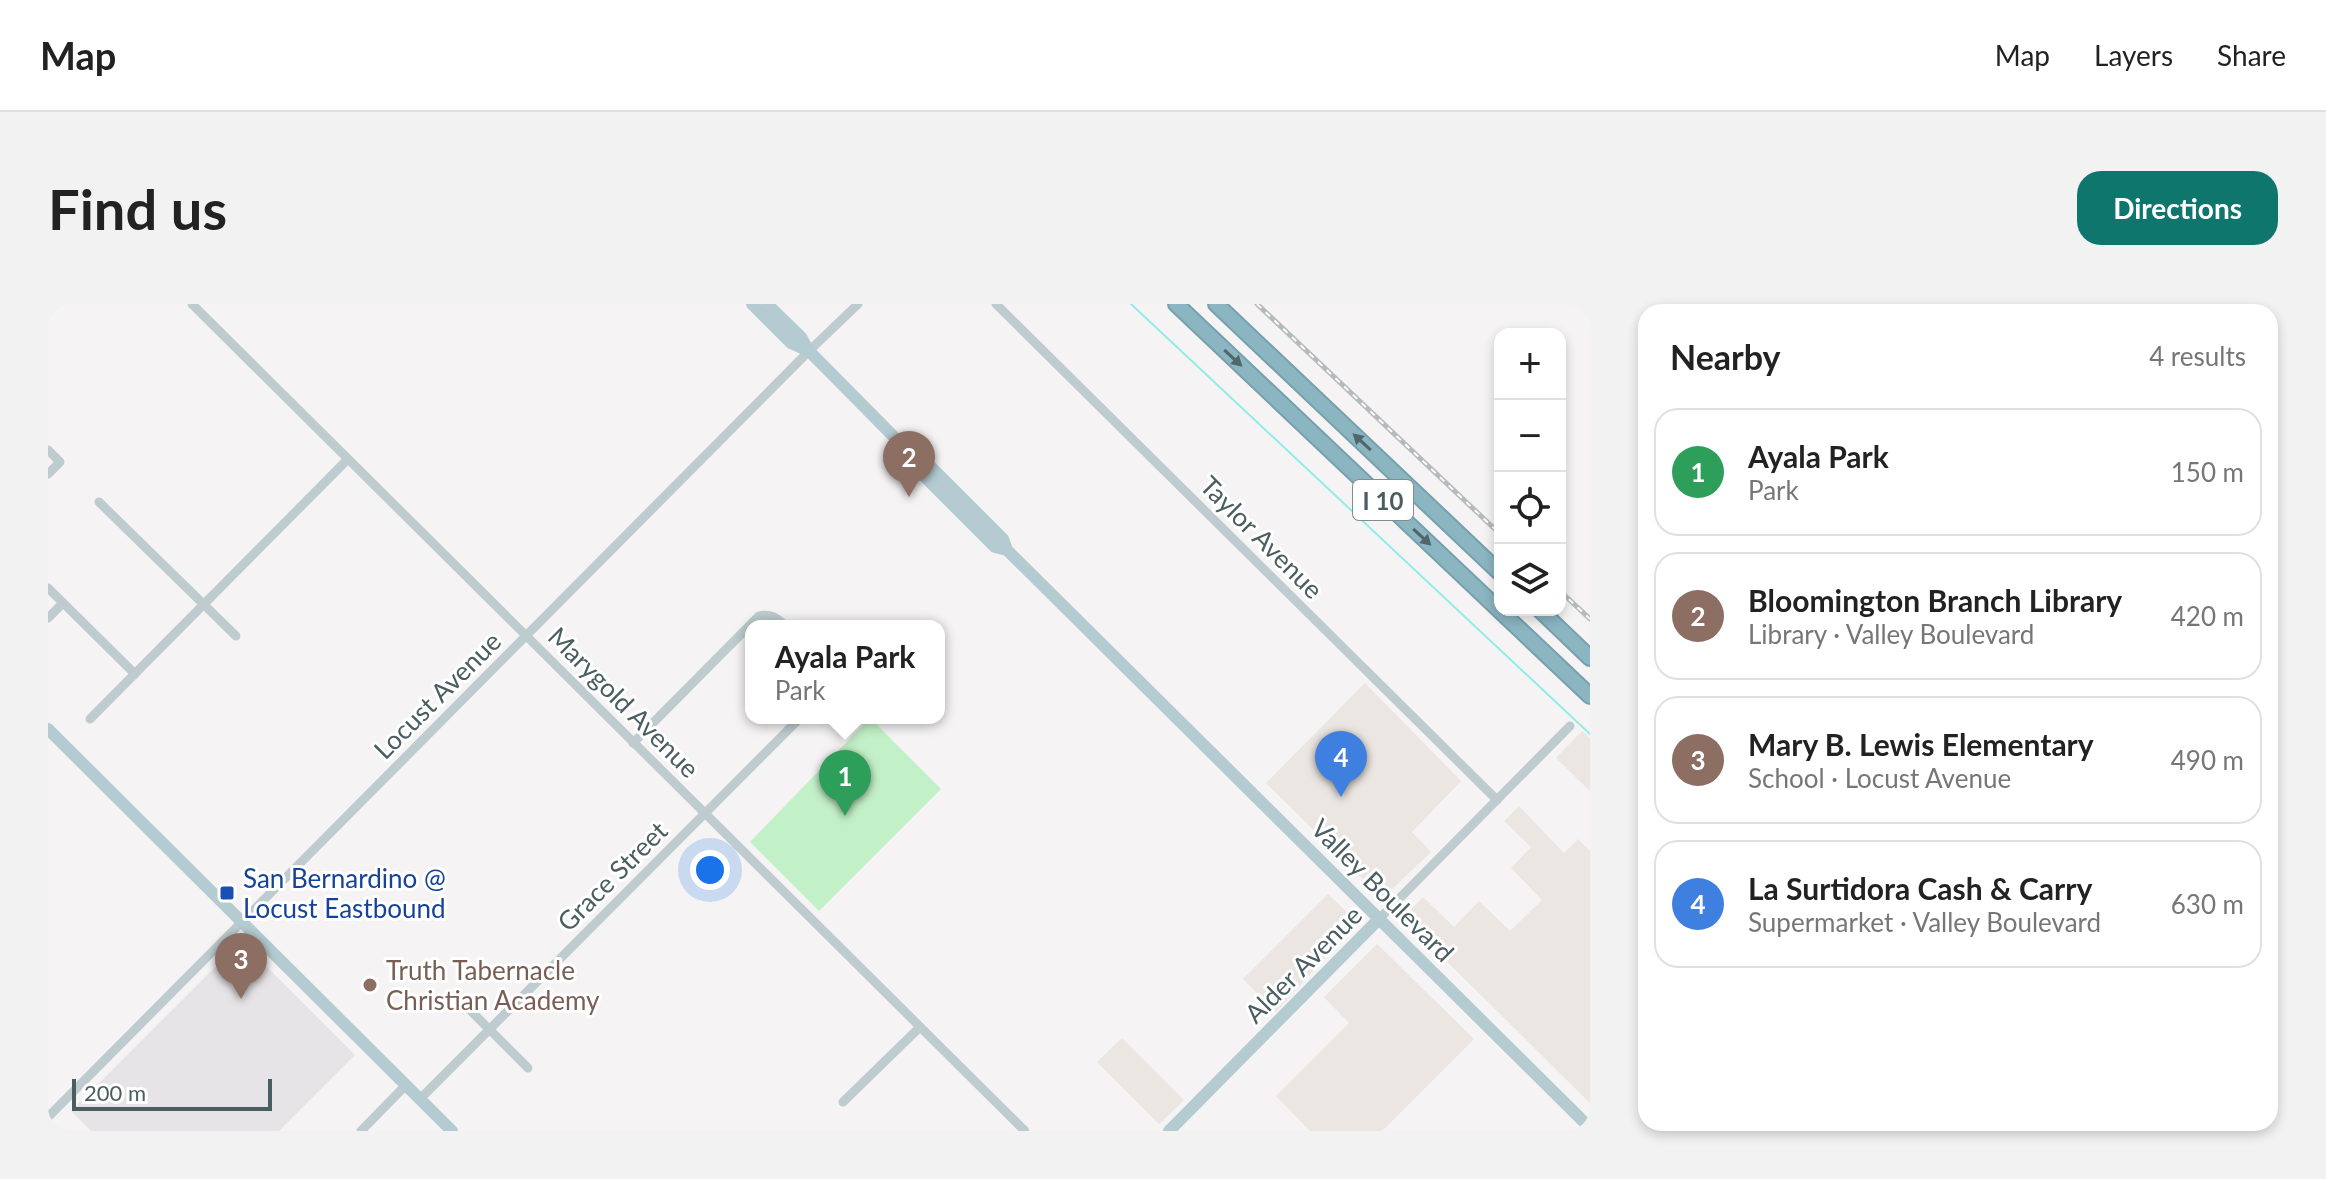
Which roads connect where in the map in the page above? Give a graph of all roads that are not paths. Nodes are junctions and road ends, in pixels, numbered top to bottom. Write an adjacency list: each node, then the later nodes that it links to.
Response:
1 (192, 304): 10 (street, Marygold Avenue)
2 (752, 304): 8 (main road, Valley Boulevard)
3 (767, 304): 8 (main road, Valley Boulevard)
4 (858, 304): 8 (street, Locust Avenue)
5 (996, 304): 32 (street, Taylor Avenue)
6 (1176, 304): 26 (highway, I 10, one-way to 26)
7 (1216, 304): 13 (highway, I 10, one-way to 7)
8 (809, 351): 23 (street, Locust Avenue); 34 (main road, Valley Boulevard)
9 (48, 450): 11 (street)
10 (348, 459): 16 (street); 23 (street, Marygold Avenue)
11 (48, 474)
12 (99, 502): 16 (street)
13 (1494, 567)
14 (48, 588): 15 (street)
15 (63, 603): 18 (street); 25 (street)
16 (203, 604): 22 (street); 25 (street)
17 (1546, 616): 24 (highway)
18 (48, 618)
19 (753, 620): 20 (street)
20 (780, 620)
21 (745, 628): 31 (street)
22 (236, 636)
23 (527, 636): 31 (street, Marygold Avenue); 35 (street, Locust Avenue)
24 (1590, 658)
25 (135, 674): 27 (street)
26 (1590, 696)
27 (90, 719)
28 (794, 724): 33 (street, Grace Street)
29 (1570, 726): 32 (street, Alder Avenue)
30 (48, 729): 35 (main road)
31 (633, 743): 33 (street, Marygold Avenue)
32 (1497, 800): 34 (street, Alder Avenue)
33 (704, 814): 37 (street, Marygold Avenue); 38 (street, Grace Street)
34 (1380, 918): 44 (main road, Valley Boulevard); 48 (main road, Alder Avenue)
35 (242, 922): 40 (main road); 43 (street, Locust Avenue)
36 (455, 995): 38 (street)
37 (920, 1027): 42 (street); 47 (street, Marygold Avenue)
38 (489, 1031): 39 (street); 41 (street, Grace Street)
39 (528, 1068)
40 (406, 1085): 41 (main road); 45 (street)
41 (420, 1099): 46 (main road)
42 (843, 1102)
43 (48, 1117)
44 (1590, 1128)
45 (361, 1131)
46 (452, 1131)
47 (1025, 1131)
48 (1169, 1131)

